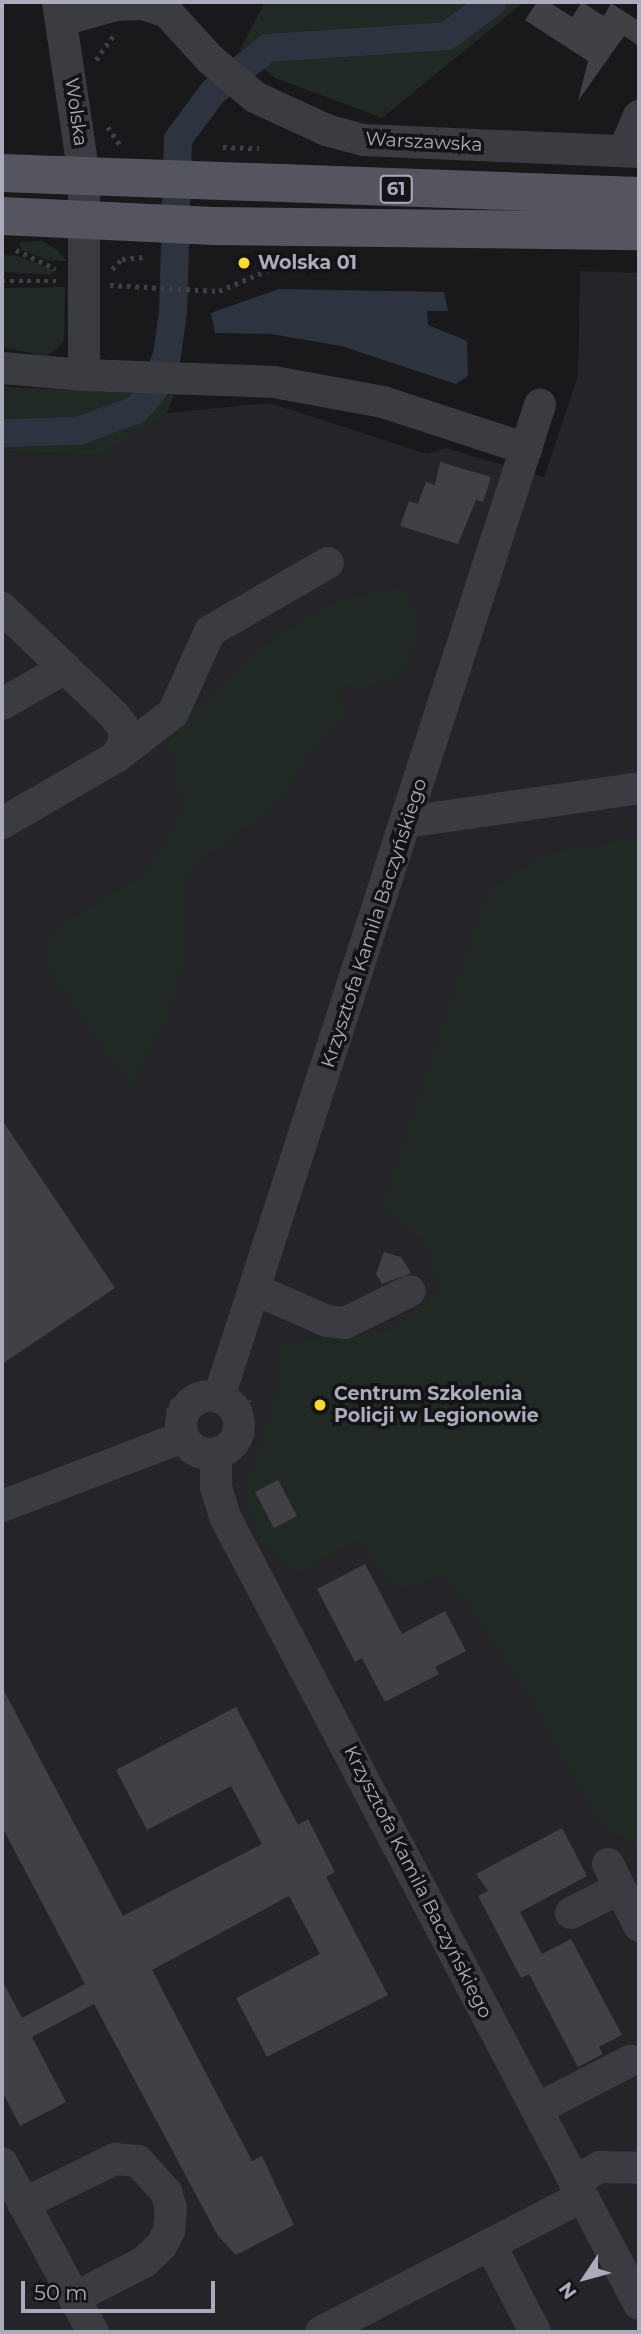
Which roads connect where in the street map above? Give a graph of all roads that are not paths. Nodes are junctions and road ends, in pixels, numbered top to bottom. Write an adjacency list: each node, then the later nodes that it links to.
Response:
1 (60, 11): 3 (street, Warszawska); 5 (street, Wolska)
2 (639, 116): 3 (street)
3 (631, 152)
4 (2, 173): 5 (main road, 61)
5 (84, 175): 6 (main road, 61); 8 (street, Wolska)
6 (639, 196)
7 (2, 216): 8 (main road, 61)
8 (85, 222): 9 (main road, 61); 11 (street, Wolska)
9 (639, 231)
10 (2, 368): 11 (street)
11 (99, 376): 13 (street)
12 (540, 405): 13 (street, Krzysztofa Kamila Baczyńskiego)
13 (524, 459): 20 (street, Krzysztofa Kamila Baczyńskiego)
14 (328, 563): 18 (street)
15 (2, 608): 16 (street)
16 (65, 668): 17 (street); 18 (street)
17 (2, 704)
18 (116, 757): 21 (street)
19 (639, 788): 20 (street)
20 (407, 822): 22 (street, Krzysztofa Kamila Baczyńskiego)
21 (2, 823)
22 (256, 1290): 23 (street); 24 (street, Krzysztofa Kamila Baczyńskiego)
23 (410, 1291)
24 (219, 1397): 25 (street); 26 (street)
25 (183, 1437): 26 (street); 27 (street)
26 (229, 1456): 31 (street, Krzysztofa Kamila Baczyńskiego)
27 (2, 1506)
28 (571, 1913): 29 (street)
29 (639, 1926)
30 (630, 2061): 31 (street)
31 (537, 2109): 34 (street, Krzysztofa Kamila Baczyńskiego)
32 (2, 2163): 35 (street)
33 (639, 2168): 34 (street)
34 (578, 2189): 36 (street); 38 (street, Krzysztofa Kamila Baczyńskiego)
35 (23, 2204): 37 (street); 37 (street)
36 (489, 2244): 40 (street); 41 (street)
37 (74, 2298): 39 (street)
38 (639, 2304)
39 (93, 2332)
40 (321, 2332)
41 (535, 2332)

